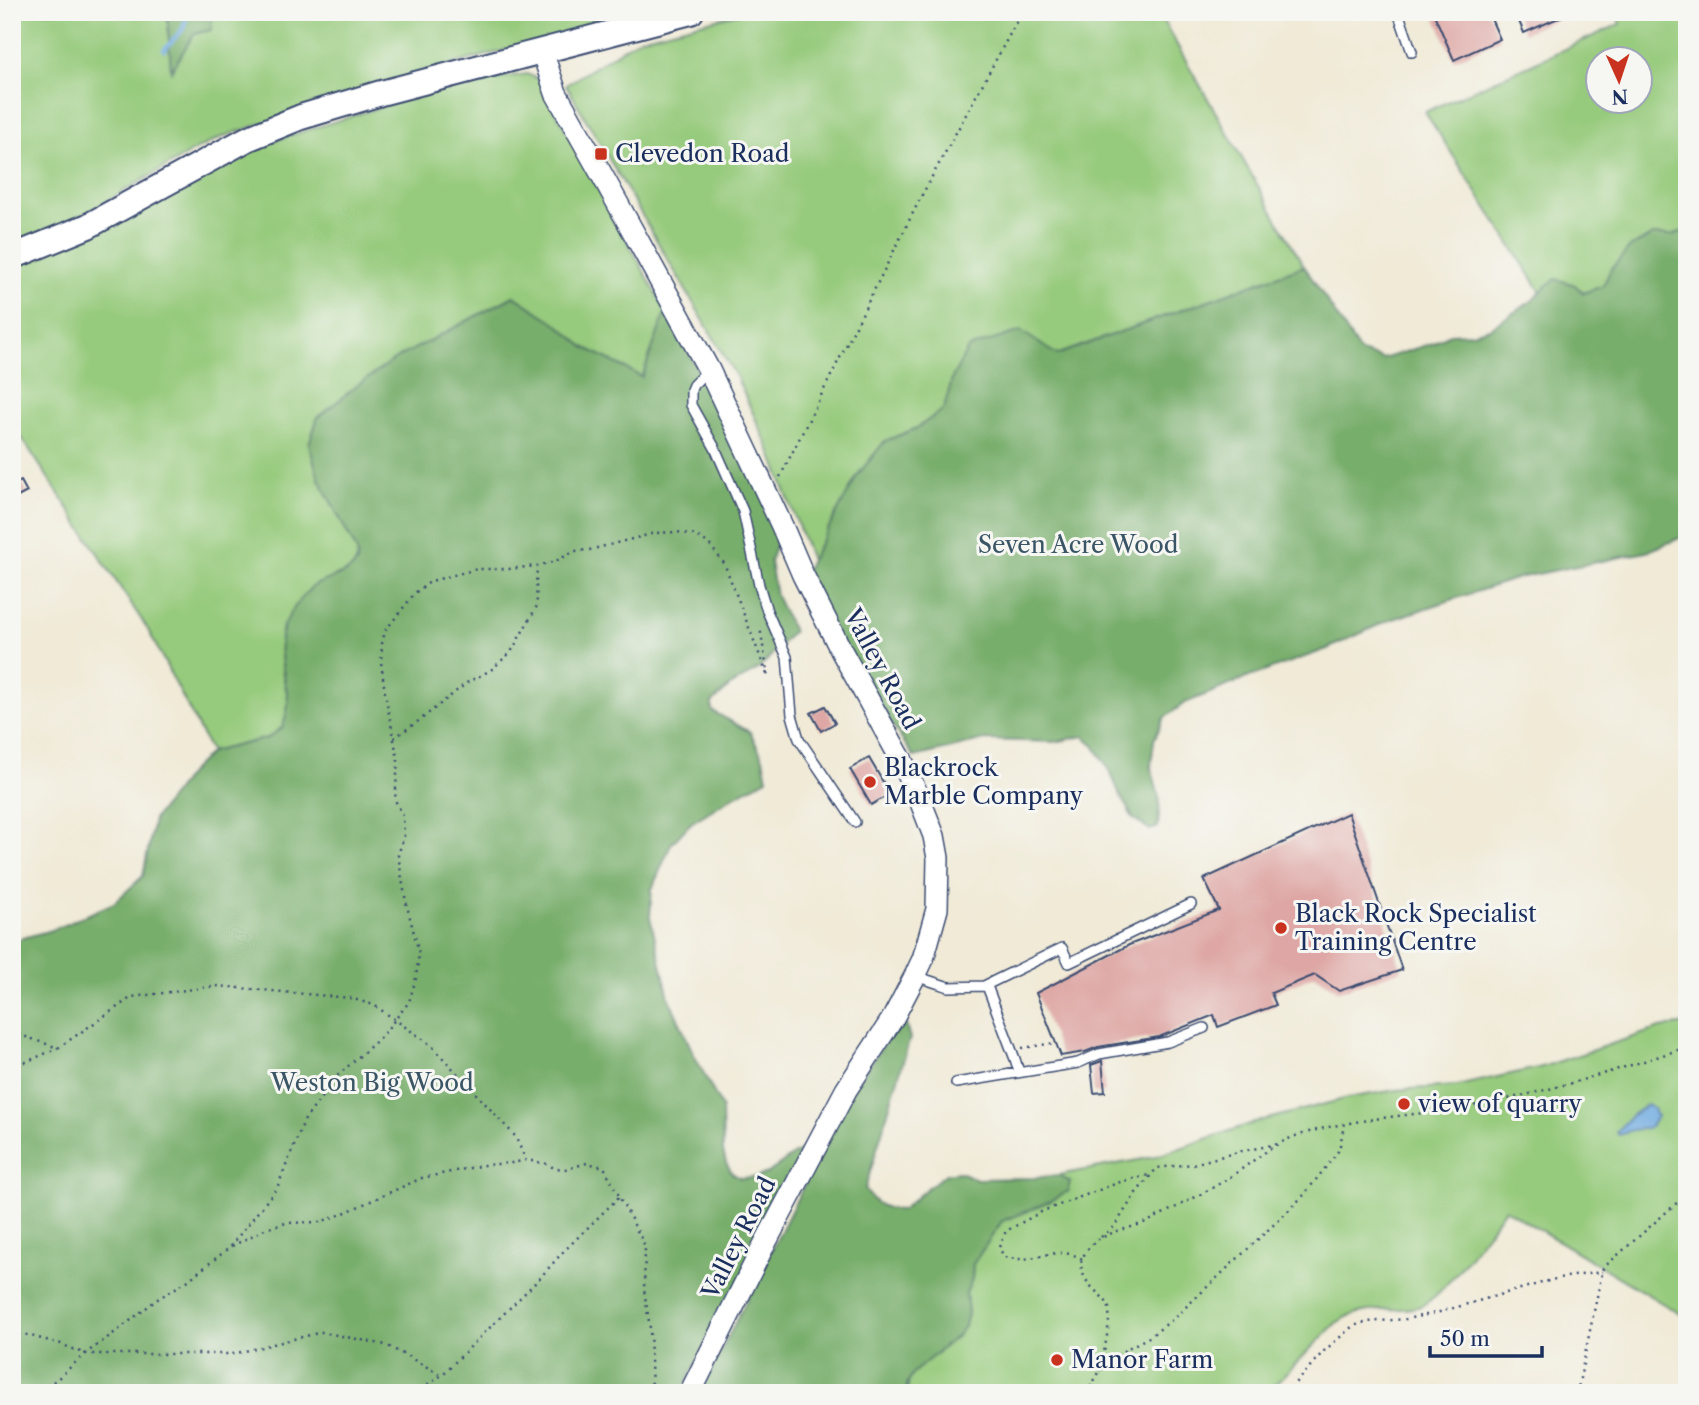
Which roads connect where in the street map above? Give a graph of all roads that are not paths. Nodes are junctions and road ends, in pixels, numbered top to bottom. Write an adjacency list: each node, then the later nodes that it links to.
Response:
1 (691, 12): 3 (main road)
2 (1398, 12): 4 (lane)
3 (542, 51): 5 (main road); 6 (street, Valley Road)
4 (1412, 52)
5 (12, 257)
6 (709, 370): 7 (lane); 9 (street, Valley Road)
7 (855, 822)
8 (1191, 904): 10 (lane)
9 (915, 976): 10 (lane); 14 (street, Valley Road)
10 (987, 986): 12 (lane)
11 (1204, 1028): 12 (lane)
12 (1019, 1072): 13 (lane)
13 (956, 1083)
14 (690, 1393)

